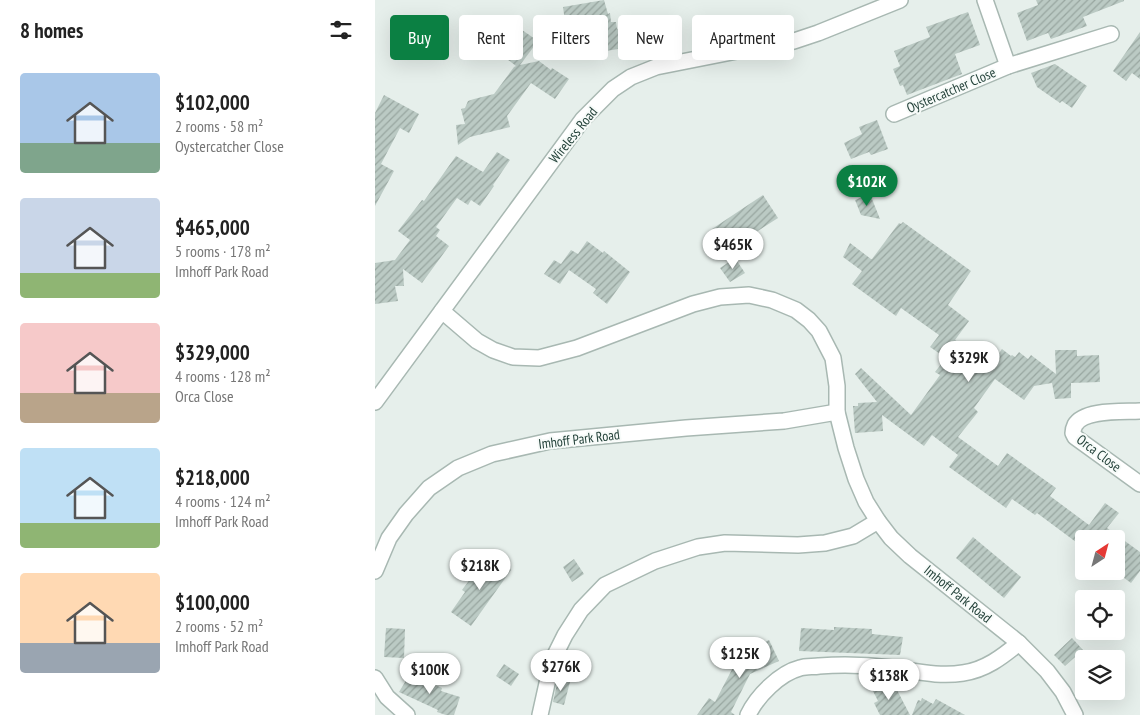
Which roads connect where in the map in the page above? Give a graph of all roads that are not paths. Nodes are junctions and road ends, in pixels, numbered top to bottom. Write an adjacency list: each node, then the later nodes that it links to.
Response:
1 (900, 0): 6 (street, Wireless Road)
2 (985, 0): 4 (street, Oystercatcher Close)
3 (1111, 34): 4 (street, Oystercatcher Close)
4 (1008, 66): 5 (street, Oystercatcher Close)
5 (894, 114)
6 (442, 311): 7 (street, Wireless Road); 9 (street, Imhoff Park Road)
7 (375, 402)
8 (1140, 411): 10 (street, Orca Close)
9 (837, 412): 11 (street, Imhoff Park Road); 12 (street, Imhoff Park Road)
10 (1140, 484)
11 (878, 521): 13 (street, Imhoff Park Road); 16 (street)
12 (375, 571)
13 (1019, 643): 17 (street); 18 (street, Imhoff Park Road)
14 (375, 678): 15 (street)
15 (407, 715)
16 (539, 715)
17 (748, 715)
18 (1075, 715)

